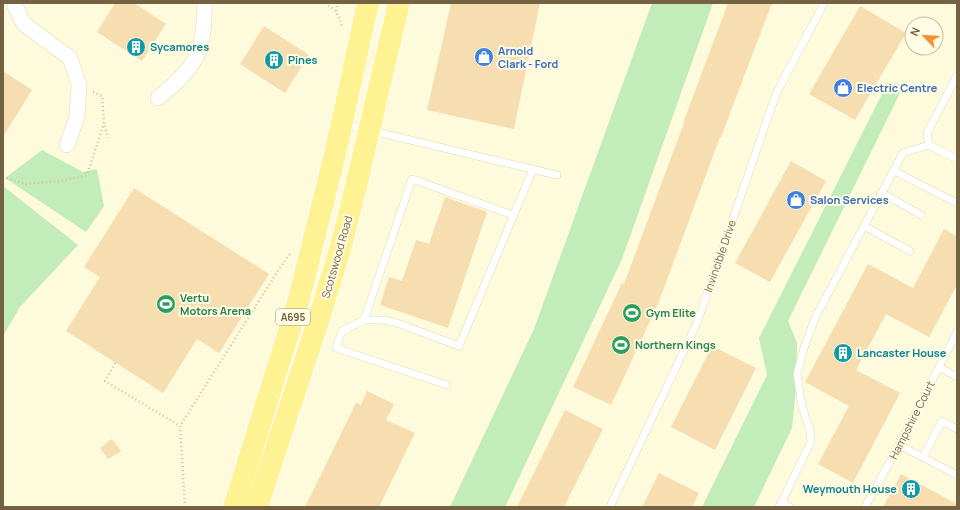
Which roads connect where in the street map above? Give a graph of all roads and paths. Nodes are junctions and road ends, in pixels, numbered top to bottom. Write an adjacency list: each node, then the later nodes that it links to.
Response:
1 (204, 3): 10 (street)
2 (325, 3): 3 (path)
3 (338, 3)
4 (368, 3): 12 (main road, A695)
5 (399, 3): 13 (main road, Scotswood Road / A695)
6 (824, 3): 44 (lane, Invincible Drive)
7 (15, 5): 9 (street)
8 (957, 76): 16 (lane)
9 (79, 85): 11 (path); 15 (street)
10 (158, 98)
11 (104, 123): 14 (path); 21 (path)
12 (342, 124): 13 (lane); 42 (main road, A695)
13 (369, 130): 18 (lane); 43 (main road, Scotswood Road / A695)
14 (108, 138)
15 (67, 145)
16 (929, 145): 17 (lane); 19 (lane)
17 (957, 159)
18 (532, 169): 20 (lane); 24 (lane)
19 (894, 171): 22 (lane); 23 (lane)
20 (557, 175)
21 (3, 177)
22 (882, 193): 25 (lane); 26 (lane)
23 (957, 203)
24 (513, 215): 29 (lane); 29 (lane)
25 (921, 215)
26 (864, 226): 27 (lane); 40 (lane)
27 (910, 252)
28 (291, 257): 35 (path)
29 (364, 320): 34 (lane)
30 (957, 332): 32 (lane, Hampshire Court)
31 (115, 363): 35 (path)
32 (939, 367): 33 (lane); 37 (lane, Hampshire Court)
33 (957, 377)
34 (447, 385)
35 (180, 426): 41 (path)
36 (957, 429): 38 (lane)
37 (899, 445): 38 (lane); 46 (lane, Hampshire Court)
38 (923, 457): 39 (lane)
39 (957, 475)
40 (780, 505): 45 (lane)
41 (186, 507)
42 (234, 507)
43 (257, 507)
44 (610, 507)
45 (790, 507)
46 (865, 507)

